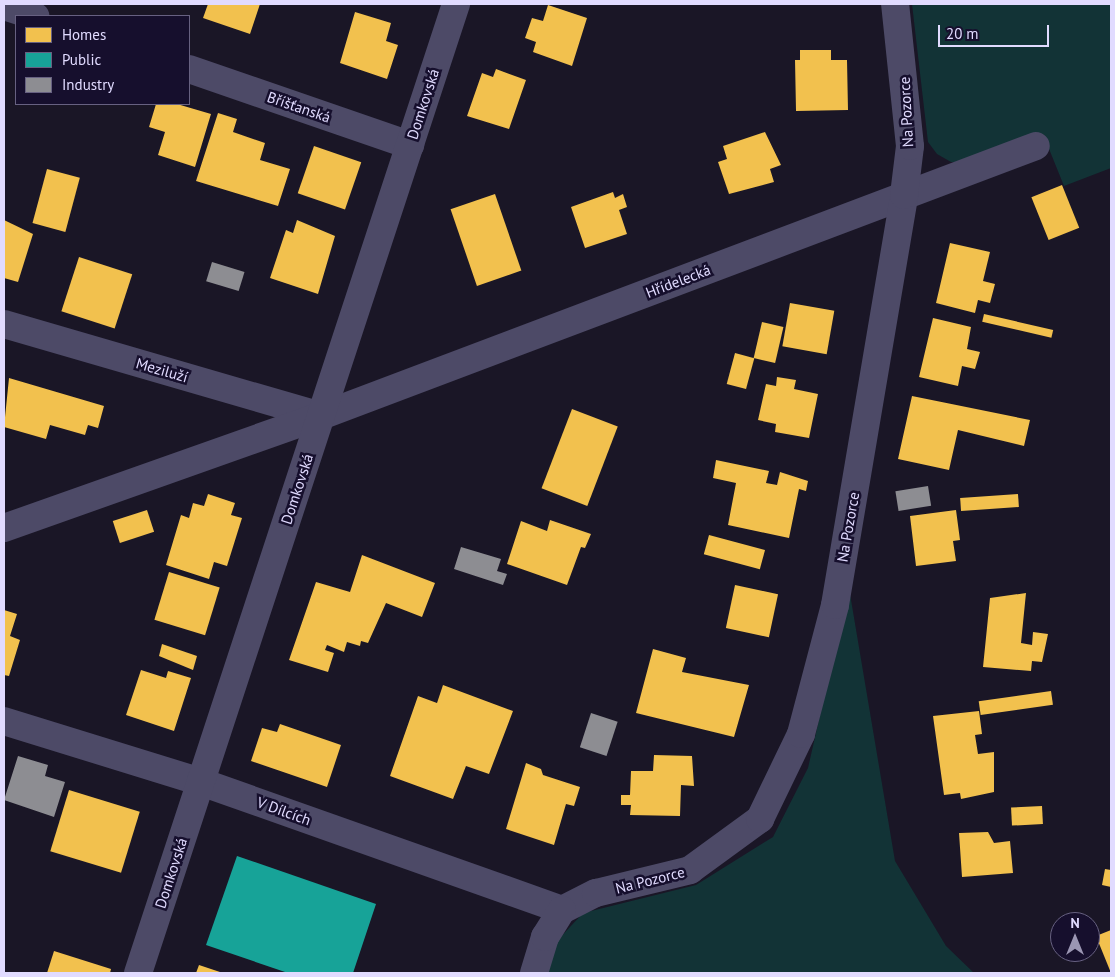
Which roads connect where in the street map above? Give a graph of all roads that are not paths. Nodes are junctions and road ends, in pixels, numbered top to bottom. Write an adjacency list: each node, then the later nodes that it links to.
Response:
1 (456, 4): 6 (street, Domkovská)
2 (895, 4): 8 (street, Na Pozorce)
3 (4, 6): 4 (street)
4 (32, 15)
5 (190, 69): 6 (street, Bříšťanská)
6 (410, 145): 10 (street, Domkovská)
7 (1036, 146): 8 (street, Hřídelecká)
8 (904, 195): 10 (street, Hřídelecká); 14 (street, Na Pozorce)
9 (4, 324): 10 (street, Meziluží)
10 (321, 416): 11 (street); 13 (street, Domkovská)
11 (4, 528)
12 (4, 721): 13 (street, V Dílcích)
13 (200, 782): 14 (street, V Dílcích); 15 (street, Domkovská)
14 (562, 910): 16 (street)
15 (138, 973)
16 (534, 973)

